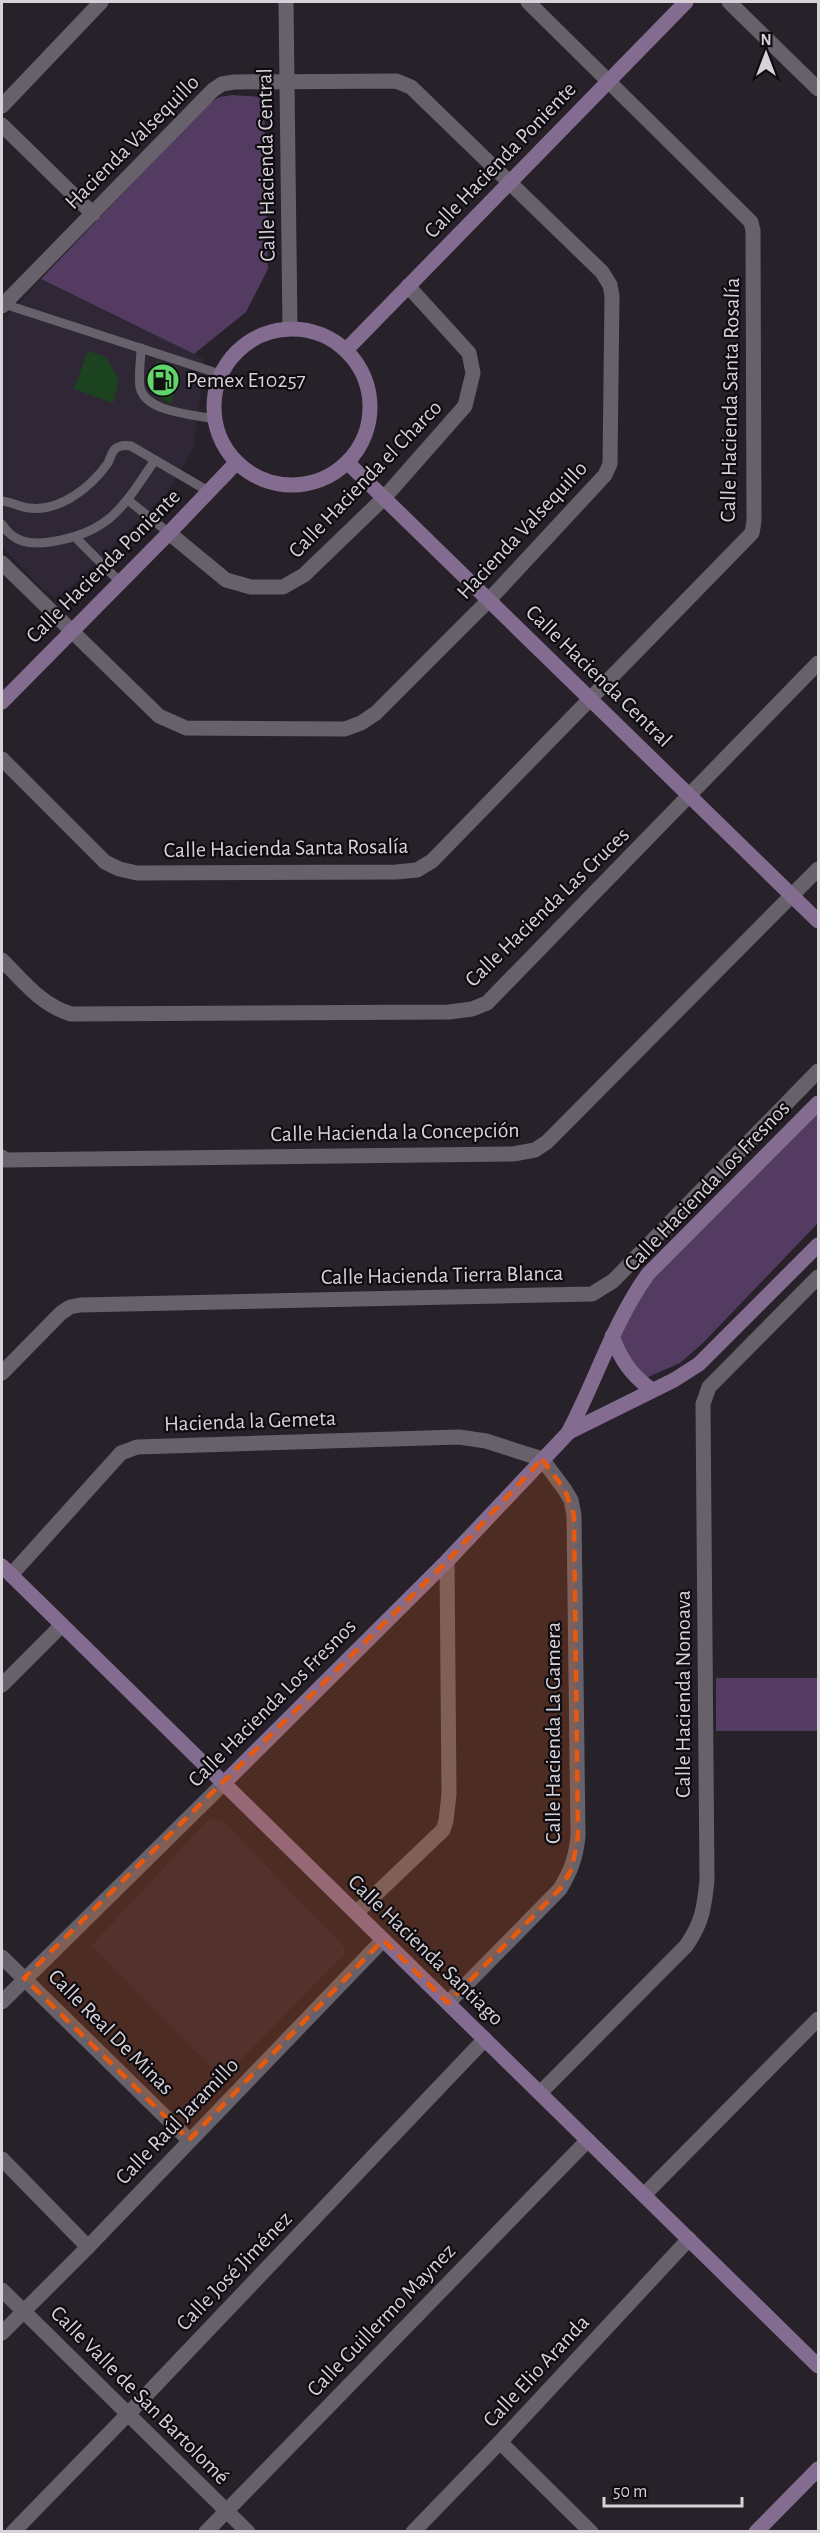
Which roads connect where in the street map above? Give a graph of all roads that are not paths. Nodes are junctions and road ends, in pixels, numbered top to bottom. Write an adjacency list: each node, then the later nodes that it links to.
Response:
1 (101, 2): 9 (street)
2 (286, 2): 6 (street, Calle Hacienda Central)
3 (528, 2): 7 (street, Calle Hacienda Santa Rosalía)
4 (686, 2): 7 (street, Calle Hacienda Poniente)
5 (729, 2): 8 (street)
6 (287, 81): 11 (street, Hacienda Valsequillo); 12 (street, Hacienda Valsequillo); 15 (street, Calle Hacienda Central)
7 (609, 81): 11 (street, Calle Hacienda Poniente); 37 (street, Calle Hacienda Santa Rosalía)
8 (819, 89)
9 (2, 106)
10 (2, 125): 12 (street)
11 (510, 182): 13 (street, Calle Hacienda Poniente); 34 (street, Hacienda Valsequillo)
12 (93, 214): 14 (street, Hacienda Valsequillo)
13 (408, 286): 17 (street, Calle Hacienda Poniente); 24 (street, Calle Hacienda el Charco)
14 (3, 305): 16 (lane)
15 (290, 328): 17 (street); 18 (street)
16 (141, 348): 18 (lane); 19 (lane)
17 (346, 350): 22 (street)
18 (220, 374): 19 (street)
19 (214, 419): 21 (street)
20 (156, 460): 23 (lane); 25 (lane); 26 (lane)
21 (236, 462): 22 (street); 23 (street, Calle Hacienda Poniente)
22 (348, 462): 24 (street, Calle Hacienda Central)
23 (208, 491): 28 (street, Calle Hacienda Poniente)
24 (384, 498): 28 (street, Calle Hacienda el Charco); 34 (street, Calle Hacienda Central)
25 (128, 500): 28 (lane); 30 (lane)
26 (2, 501)
27 (2, 524): 29 (lane)
28 (169, 533): 33 (street, Calle Hacienda Poniente)
29 (9, 535): 30 (lane); 31 (lane)
30 (76, 538): 33 (lane)
31 (2, 544)
32 (2, 563): 35 (street, Hacienda Valsequillo)
33 (120, 582): 35 (street, Calle Hacienda Poniente)
34 (489, 600): 35 (street, Hacienda Valsequillo); 37 (street, Calle Hacienda Central)
35 (72, 630): 38 (street, Calle Hacienda Poniente)
36 (819, 663): 40 (street, Calle Hacienda Las Cruces)
37 (590, 698): 39 (street, Calle Hacienda Santa Rosalía); 40 (street, Calle Hacienda Central)
38 (2, 702)
39 (2, 759)
40 (691, 796): 42 (street, Calle Hacienda Central); 44 (street, Calle Hacienda Las Cruces)
41 (819, 869): 42 (street, Calle Hacienda la Concepción)
42 (793, 896): 43 (street, Calle Hacienda Central); 47 (street, Calle Hacienda la Concepción)
43 (819, 921)
44 (2, 960)
45 (819, 1071): 51 (street, Calle Hacienda Tierra Blanca)
46 (819, 1103): 50 (street, Calle Hacienda Los Fresnos)
47 (3, 1160)
48 (819, 1245): 52 (street, Calle Hacienda Los Fresnos)
49 (819, 1277): 68 (street, Calle Hacienda Nonoava)
50 (612, 1336): 52 (street); 53 (street, Calle Hacienda Los Fresnos)
51 (2, 1373)
52 (652, 1390): 53 (street, Calle Hacienda Los Fresnos)
53 (569, 1431): 54 (street, Calle Hacienda Los Fresnos)
54 (542, 1459): 55 (street, Calle Hacienda Los Fresnos); 56 (street, Hacienda la Gemeta); 65 (street, Calle Hacienda La Gamera)
55 (447, 1561): 59 (street, Calle Hacienda Los Fresnos); 60 (street)
56 (6, 1570): 57 (street, Calle Hacienda Santiago)
57 (62, 1625): 58 (street); 59 (street, Calle Hacienda Santiago)
58 (2, 1685)
59 (224, 1783): 60 (street, Calle Hacienda Santiago); 63 (street, Calle Hacienda Los Fresnos)
60 (356, 1913): 61 (street, Calle Hacienda Santiago)
61 (384, 1940): 65 (street, Calle Hacienda Santiago); 69 (street, Calle Raúl Jaramillo)
62 (2, 1957): 63 (street, Calle Real De Minas)
63 (24, 1978): 64 (street, Calle Hacienda Los Fresnos); 69 (street, Calle Real De Minas)
64 (2, 2002)
65 (448, 2003): 67 (street, Calle Hacienda Santiago)
66 (819, 2019): 72 (street)
67 (485, 2039): 68 (street, Calle Hacienda Santiago); 79 (street, Calle José Jiménez)
68 (540, 2093): 70 (street, Calle Hacienda Santiago)
69 (189, 2140): 74 (street, Calle Raúl Jaramillo)
70 (588, 2140): 72 (street, Calle Hacienda Santiago); 82 (street, Calle Guillermo Maynez)
71 (2, 2159): 74 (street)
72 (644, 2195): 73 (street, Calle Hacienda Santiago)
73 (689, 2239): 78 (street, Calle Hacienda Santiago); 80 (street, Calle Elio Aranda)
74 (88, 2247): 76 (street, Calle Raúl Jaramillo)
75 (2, 2290): 76 (street, Calle Valle de San Bartolomé)
76 (23, 2311): 77 (street, Calle Raúl Jaramillo); 79 (street, Calle Valle de San Bartolomé)
77 (2, 2333)
78 (819, 2366)
79 (129, 2413): 82 (street, Calle Valle de San Bartolomé); 83 (street, Calle José Jiménez)
80 (500, 2442): 86 (street, Calle Elio Aranda); 87 (street)
81 (819, 2469): 88 (street)
82 (226, 2511): 84 (street, Calle Guillermo Maynez); 85 (street, Calle Valle de San Bartolomé)
83 (13, 2532)
84 (206, 2532)
85 (248, 2532)
86 (413, 2532)
87 (591, 2532)
88 (756, 2532)

